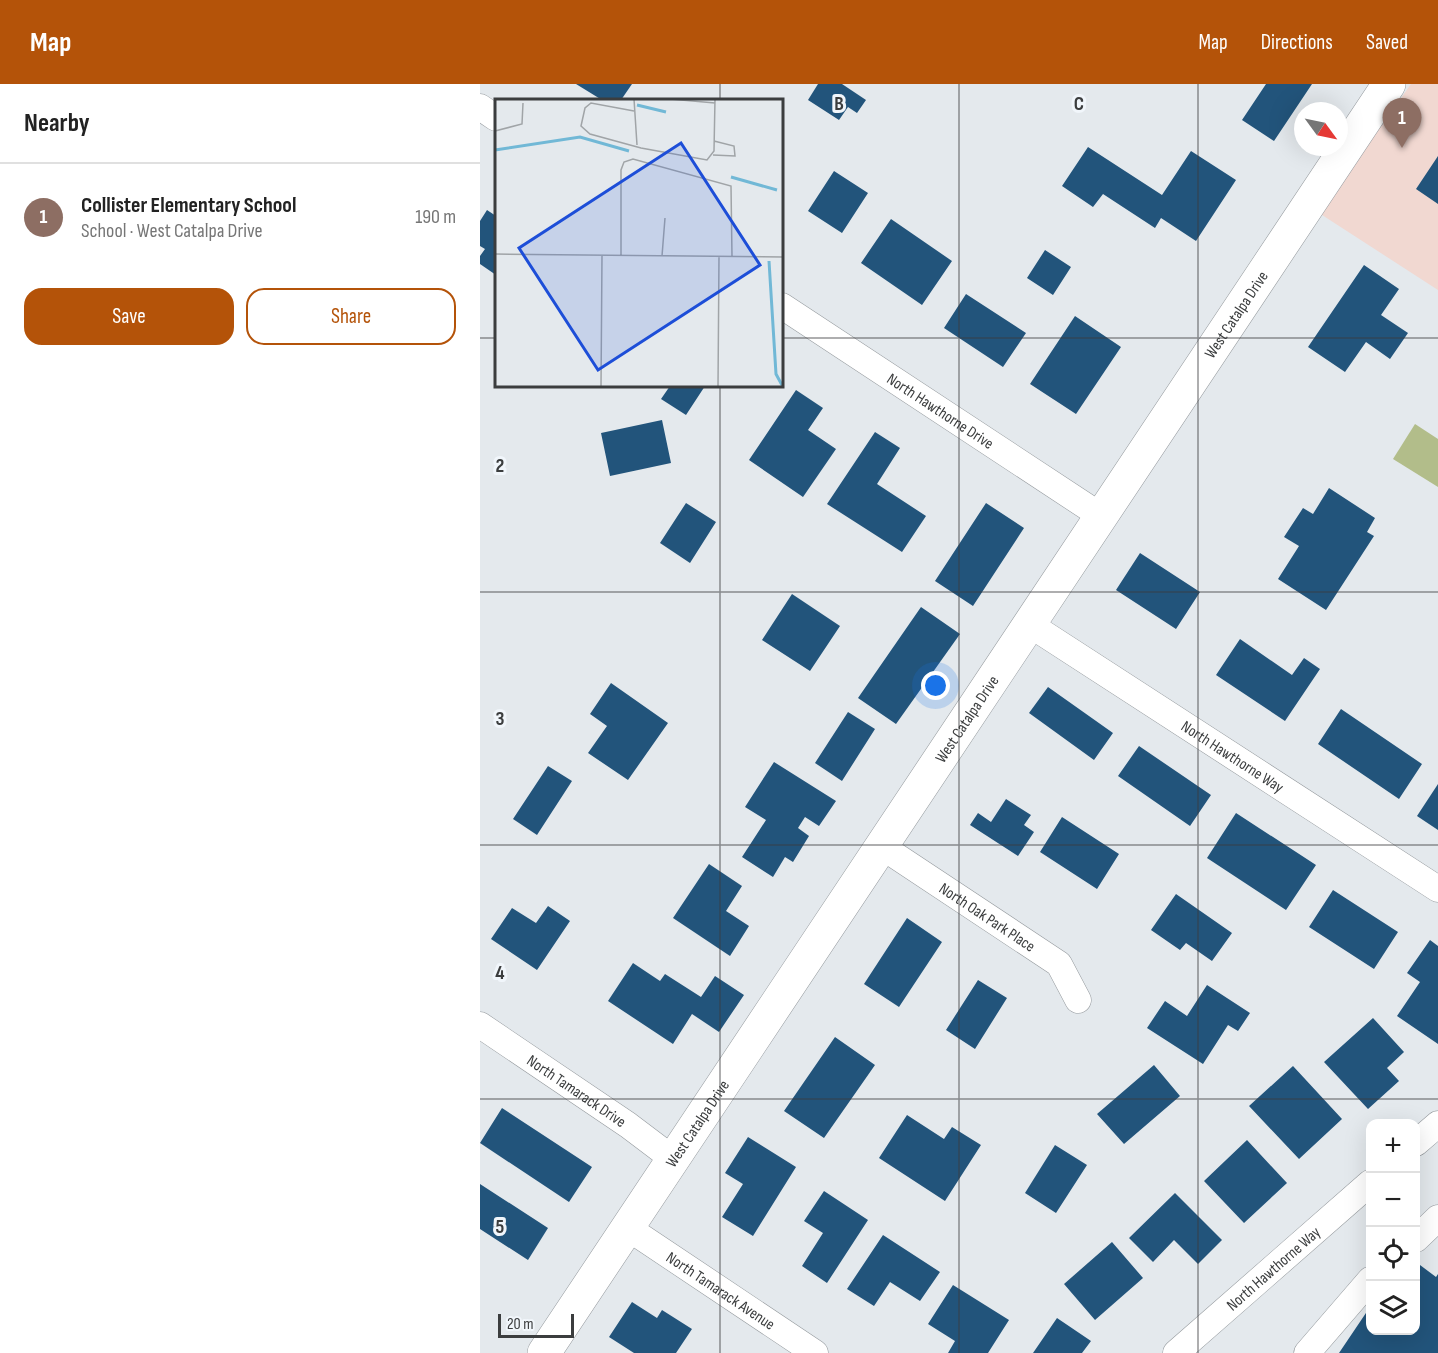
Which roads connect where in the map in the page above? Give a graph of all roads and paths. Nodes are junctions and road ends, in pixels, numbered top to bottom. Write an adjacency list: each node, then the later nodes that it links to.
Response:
1 (1389, 84): 5 (street, West Catalpa Drive)
2 (480, 107): 3 (street)
3 (495, 117)
4 (783, 307): 5 (street, North Hawthorne Drive)
5 (1101, 516): 6 (street, West Catalpa Drive)
6 (1029, 624): 7 (street, West Catalpa Drive); 8 (street, North Hawthorne Way)
7 (881, 846): 9 (street, North Oak Park Place); 13 (street, West Catalpa Drive)
8 (1438, 889)
9 (1078, 1000)
10 (480, 1025): 13 (street, North Tamarack Drive)
11 (1438, 1124): 12 (street)
12 (1420, 1140)
13 (673, 1159): 16 (street, West Catalpa Drive)
14 (1366, 1187): 21 (street, North Hawthorne Way)
15 (1438, 1218): 17 (street)
16 (628, 1228): 19 (street, West Catalpa Drive); 20 (street, North Tamarack Avenue)
17 (1420, 1235)
18 (1370, 1281): 22 (street)
19 (544, 1353)
20 (815, 1353)
21 (1176, 1353)
22 (1307, 1353)

